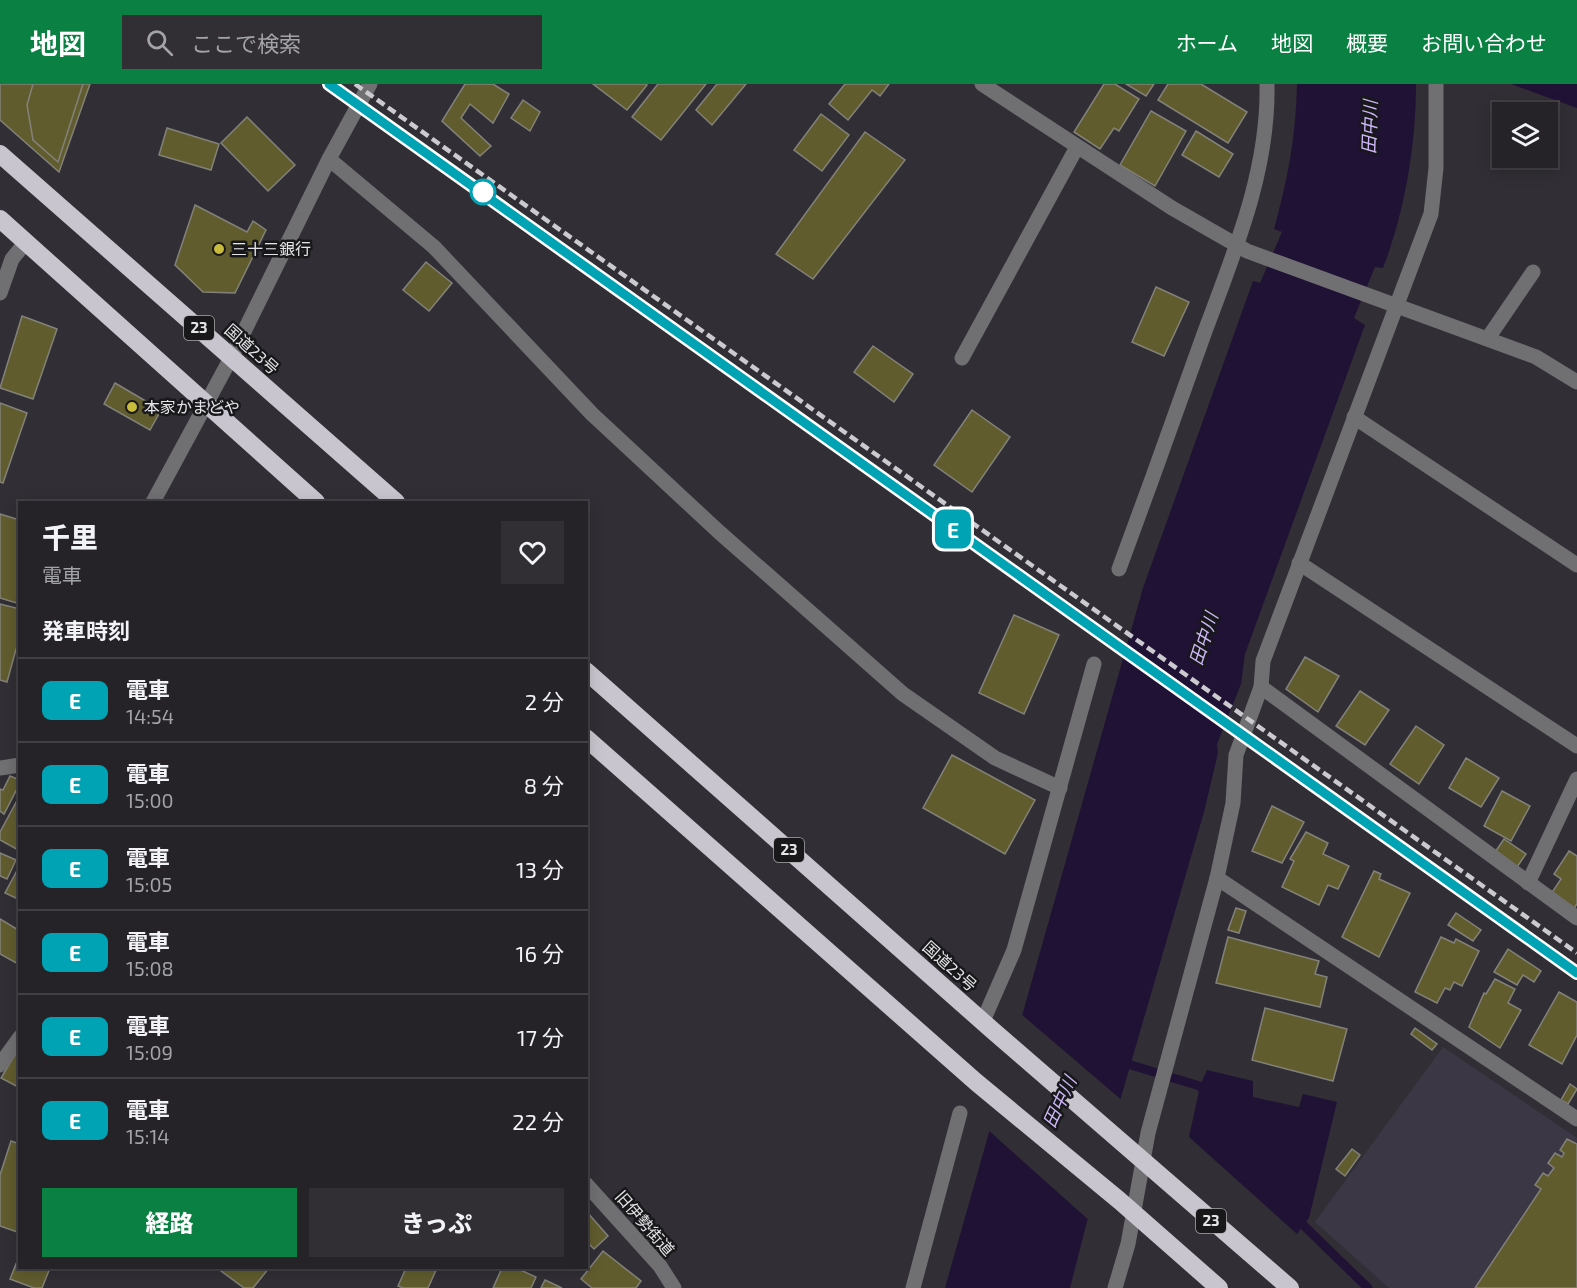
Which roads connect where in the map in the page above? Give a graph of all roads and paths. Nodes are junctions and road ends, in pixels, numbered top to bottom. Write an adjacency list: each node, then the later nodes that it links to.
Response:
1 (370, 84): 7 (street)
2 (982, 84): 5 (street)
3 (1267, 84): 10 (street)
4 (1436, 84): 13 (street)
5 (1077, 147): 10 (street); 16 (street)
6 (0, 154): 15 (highway, 国道23号 / 23)
7 (329, 159): 15 (street); 34 (street)
8 (0, 219): 9 (highway)
9 (26, 242): 12 (street); 18 (highway)
10 (1241, 248): 13 (street); 25 (street)
11 (1533, 272): 14 (street)
12 (0, 292)
13 (1393, 304): 14 (street); 19 (street)
14 (1488, 338): 17 (street)
15 (232, 356): 18 (street); 22 (highway, 国道23号 / 23)
16 (962, 358)
17 (1577, 382)
18 (206, 402): 20 (street); 21 (highway)
19 (1354, 417): 23 (street); 24 (street)
20 (154, 501)
21 (315, 501)
22 (395, 501)
23 (1299, 563): 28 (street); 30 (street)
24 (1577, 565)
25 (1119, 569)
26 (1094, 664): 34 (street)
27 (588, 673): 38 (highway, 国道23号 / 23)
28 (1261, 687): 35 (street); 36 (street)
29 (588, 740): 45 (highway)
30 (1577, 746)
31 (18, 765): 32 (street)
32 (0, 768)
33 (1577, 779): 36 (street)
34 (1060, 788): 38 (street)
35 (1217, 878): 42 (street); 43 (street)
36 (1528, 883): 37 (street)
37 (1577, 918)
38 (987, 1025): 43 (highway, 国道23号 / 23)
39 (18, 1040): 40 (street)
40 (0, 1065)
41 (960, 1113): 47 (street)
42 (1577, 1119)
43 (1138, 1155): 45 (street); 50 (highway, 国道23号 / 23)
44 (588, 1186): 46 (street, 旧伊勢街道)
45 (1133, 1215): 48 (street); 49 (highway)
46 (674, 1288)
47 (913, 1288)
48 (1115, 1288)
49 (1219, 1288)
50 (1290, 1288)

